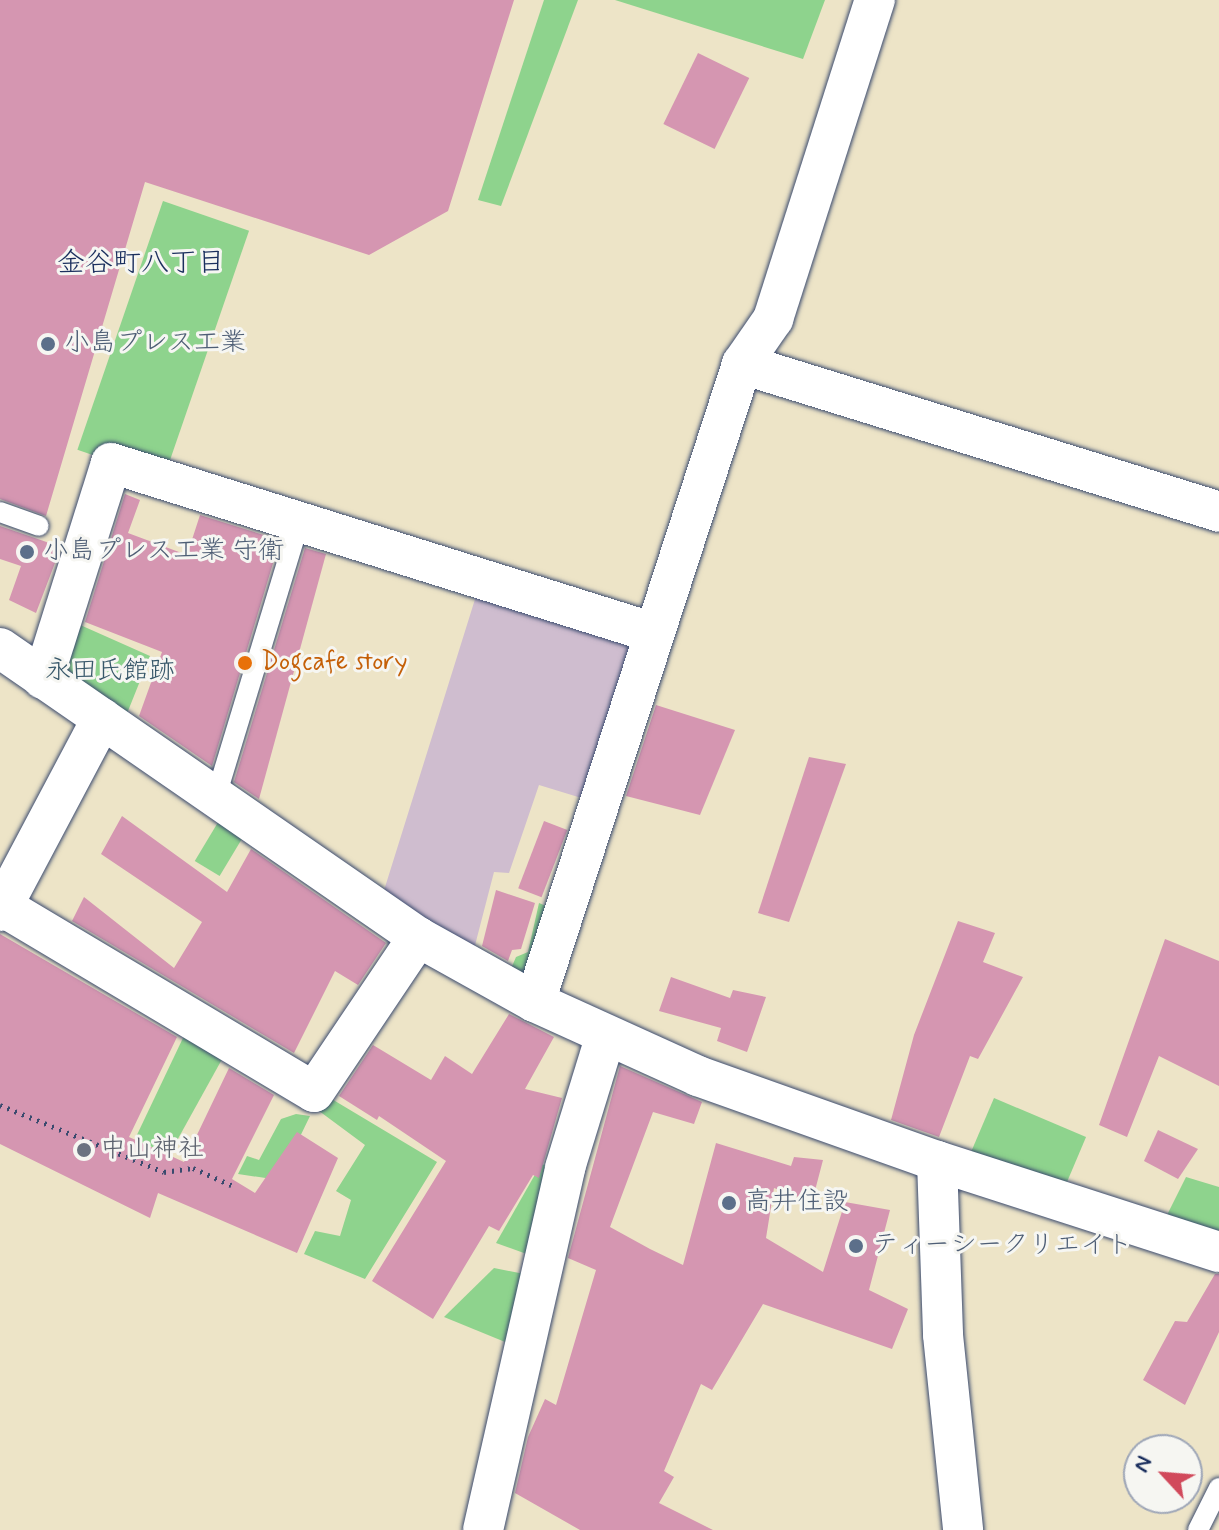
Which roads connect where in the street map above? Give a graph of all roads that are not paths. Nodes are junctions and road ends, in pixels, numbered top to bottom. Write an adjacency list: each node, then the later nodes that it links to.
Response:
1 (875, 0): 2 (street)
2 (742, 364): 4 (street); 7 (street)
3 (0, 512): 6 (lane)
4 (1219, 512)
5 (299, 523): 7 (street); 9 (street); 11 (lane)
6 (39, 526)
7 (654, 633): 14 (street)
8 (0, 648): 9 (street)
9 (43, 679): 10 (street)
10 (102, 718): 11 (street); 12 (street)
11 (217, 793): 13 (street)
12 (1, 909): 13 (street)
13 (418, 937): 14 (street)
14 (535, 1002): 15 (street)
15 (606, 1035): 16 (street); 19 (street)
16 (937, 1161): 17 (street); 20 (street)
17 (1219, 1252)
18 (1219, 1488): 21 (lane)
19 (483, 1530)
20 (963, 1530)
21 (1198, 1530)

